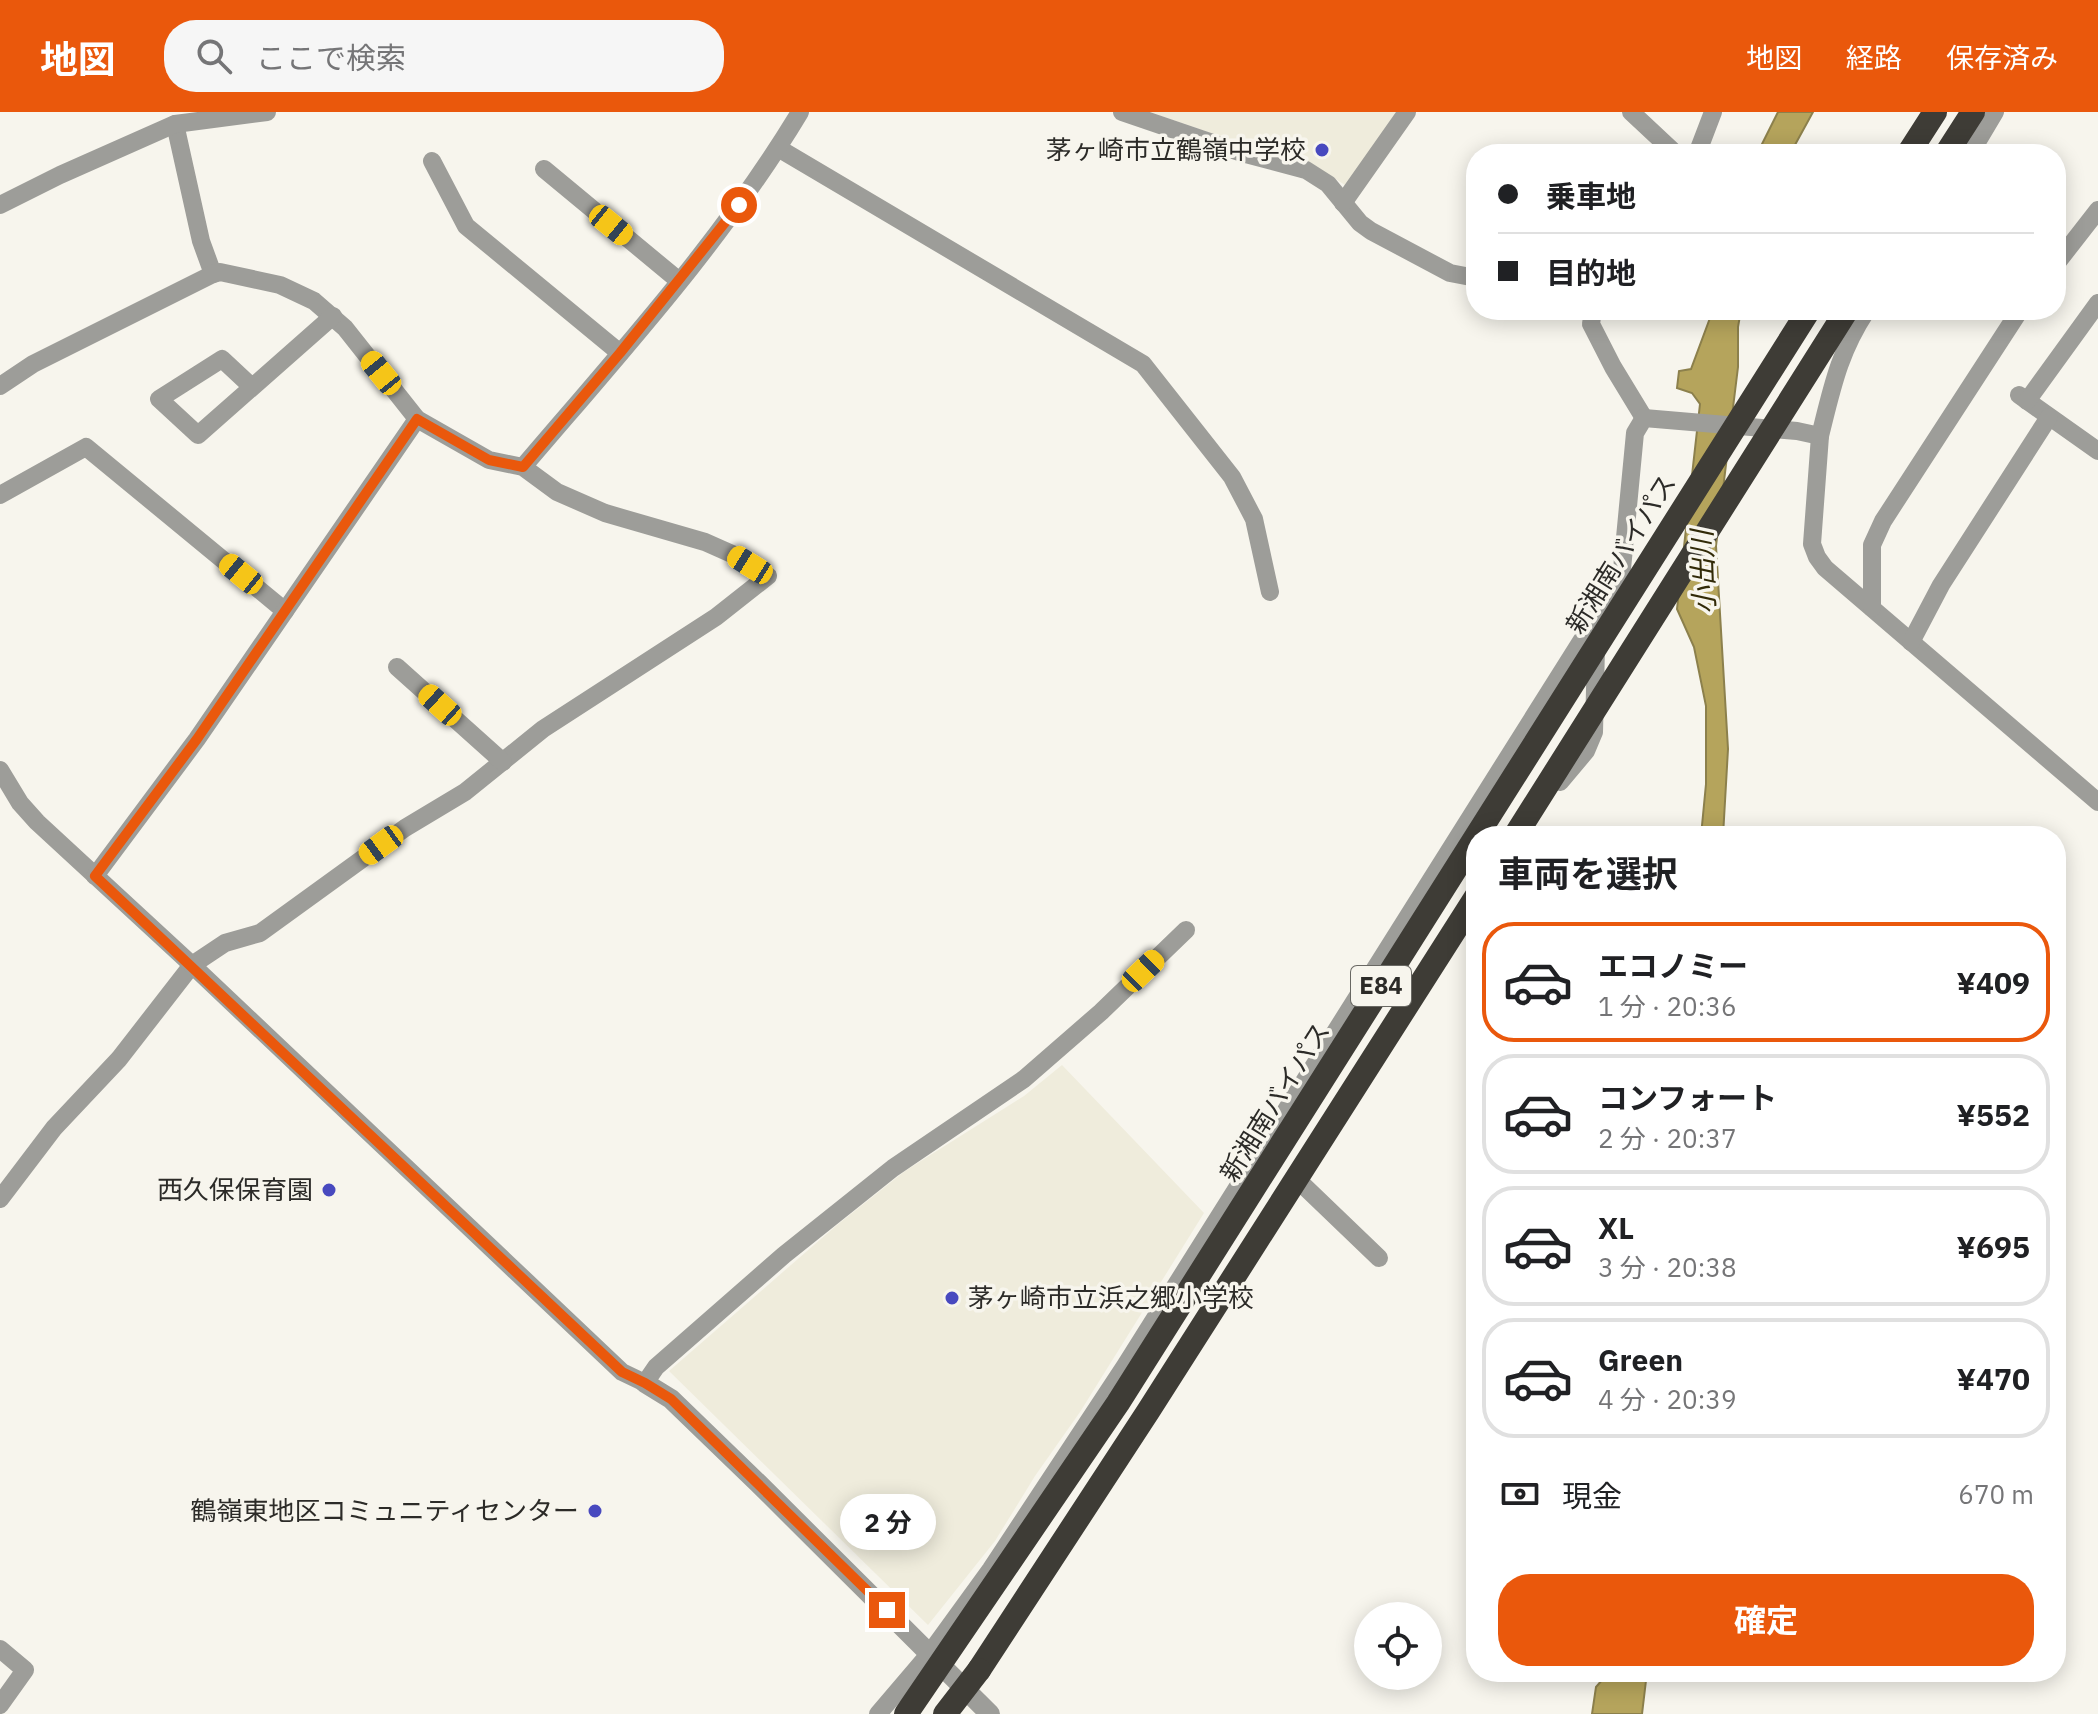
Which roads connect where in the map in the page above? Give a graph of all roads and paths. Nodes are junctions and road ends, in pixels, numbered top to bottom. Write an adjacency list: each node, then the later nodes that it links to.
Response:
1 (267, 112): 10 (street)
2 (800, 112): 16 (street)
3 (1122, 112): 19 (street)
4 (1407, 112): 19 (street)
5 (1631, 112): 11 (street)
6 (1713, 112): 12 (street)
7 (1935, 112): 13 (highway)
8 (1973, 112): 14 (highway)
9 (1995, 112): 15 (street)
10 (175, 124): 20 (street); 23 (street)
11 (1665, 144)
12 (1701, 144)
13 (1914, 144)
14 (1952, 144)
15 (1976, 144)
16 (778, 148): 25 (street); 43 (street)
17 (432, 161): 33 (street)
18 (544, 169): 25 (street)
19 (1343, 203): 24 (street)
20 (0, 205)
21 (2098, 210): 22 (street)
22 (2066, 251)
23 (213, 274): 27 (street); 34 (street)
24 (1466, 276)
25 (678, 280): 33 (street)
26 (2095, 314): 36 (street)
27 (333, 316): 35 (street); 38 (street)
28 (1592, 320): 37 (street)
29 (1803, 320): 52 (highway, 新湘南バイパス / E84, bridge)
30 (1841, 320): 53 (highway, bridge)
31 (1860, 320): 39 (street)
32 (2014, 320): 44 (street)
33 (620, 353): 41 (street)
34 (0, 386)
35 (252, 387): 35 (street)
36 (2049, 417): 40 (street); 47 (street)
37 (1644, 418): 39 (street, bridge); 46 (street)
38 (417, 419): 41 (street); 45 (street)
39 (1820, 436): 44 (street)
40 (2098, 451)
41 (523, 467): 49 (street)
42 (0, 495): 45 (street)
43 (1270, 592)
44 (1872, 608): 47 (street)
45 (285, 611): 56 (street)
46 (1597, 616): 54 (street); 66 (street)
47 (1911, 642): 51 (street)
48 (397, 667): 49 (street)
49 (503, 762): 60 (street)
50 (0, 770): 56 (street)
51 (2098, 802)
52 (1483, 826)
53 (1521, 826)
54 (1531, 826)
55 (1466, 853): 66 (highway, 新湘南バイパス / E84, bridge)
56 (95, 876): 60 (street)
57 (1466, 913): 72 (highway, E84, bridge)
58 (1466, 928): 61 (street)
59 (1186, 930): 64 (street)
60 (192, 965): 62 (street); 64 (street)
61 (1304, 1186): 63 (street); 67 (street)
62 (0, 1199)
63 (1379, 1258)
64 (645, 1383): 66 (street)
65 (0, 1649): 68 (street)
66 (938, 1655): 67 (street); 69 (street); 70 (highway, bridge); 71 (highway, 新湘南バイパス / E84, bridge)
67 (972, 1695): 73 (street); 74 (street)
68 (0, 1705)
69 (878, 1714)
70 (895, 1714)
71 (906, 1714)
72 (947, 1714)
73 (958, 1714)
74 (990, 1714)

